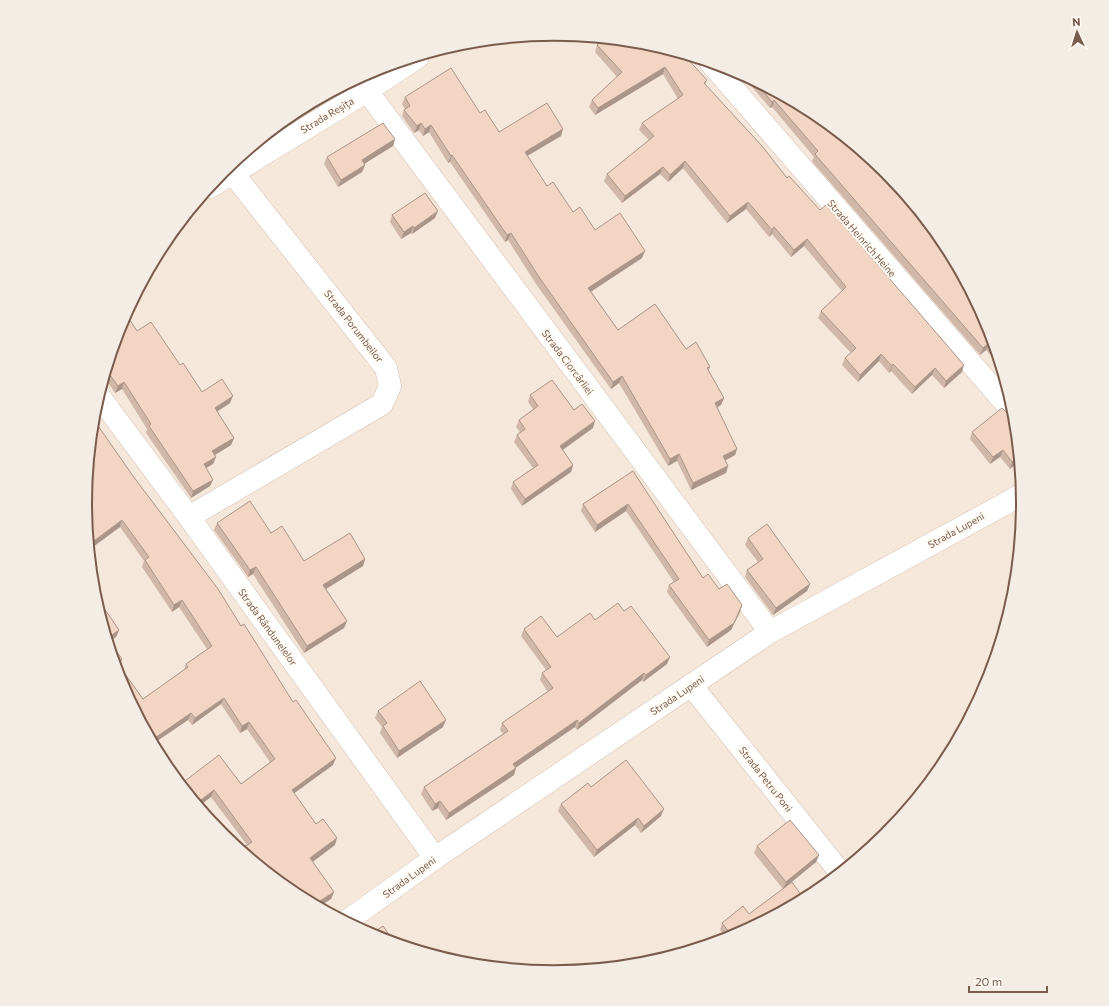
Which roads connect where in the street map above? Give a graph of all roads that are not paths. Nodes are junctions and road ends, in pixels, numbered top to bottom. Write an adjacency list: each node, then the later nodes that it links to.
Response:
1 (403, 67): 3 (street, Strada Reșița)
2 (718, 71): 7 (street, Strada Heinrich Heine)
3 (367, 91): 4 (street, Strada Reșița); 10 (street, Strada Ciorcârliei)
4 (241, 164)
5 (232, 172): 9 (street, Strada Porumbeilor)
6 (104, 402): 9 (street, Strada Rândunelelor)
7 (1006, 403)
8 (1016, 498): 10 (street, Strada Lupeni)
9 (189, 517): 12 (street, Strada Rândunelelor)
10 (770, 632): 11 (street, Strada Lupeni)
11 (691, 685): 12 (street, Strada Lupeni); 13 (street, Strada Petru Poni)
12 (434, 858): 14 (street, Strada Lupeni)
13 (837, 869)
14 (352, 918)

